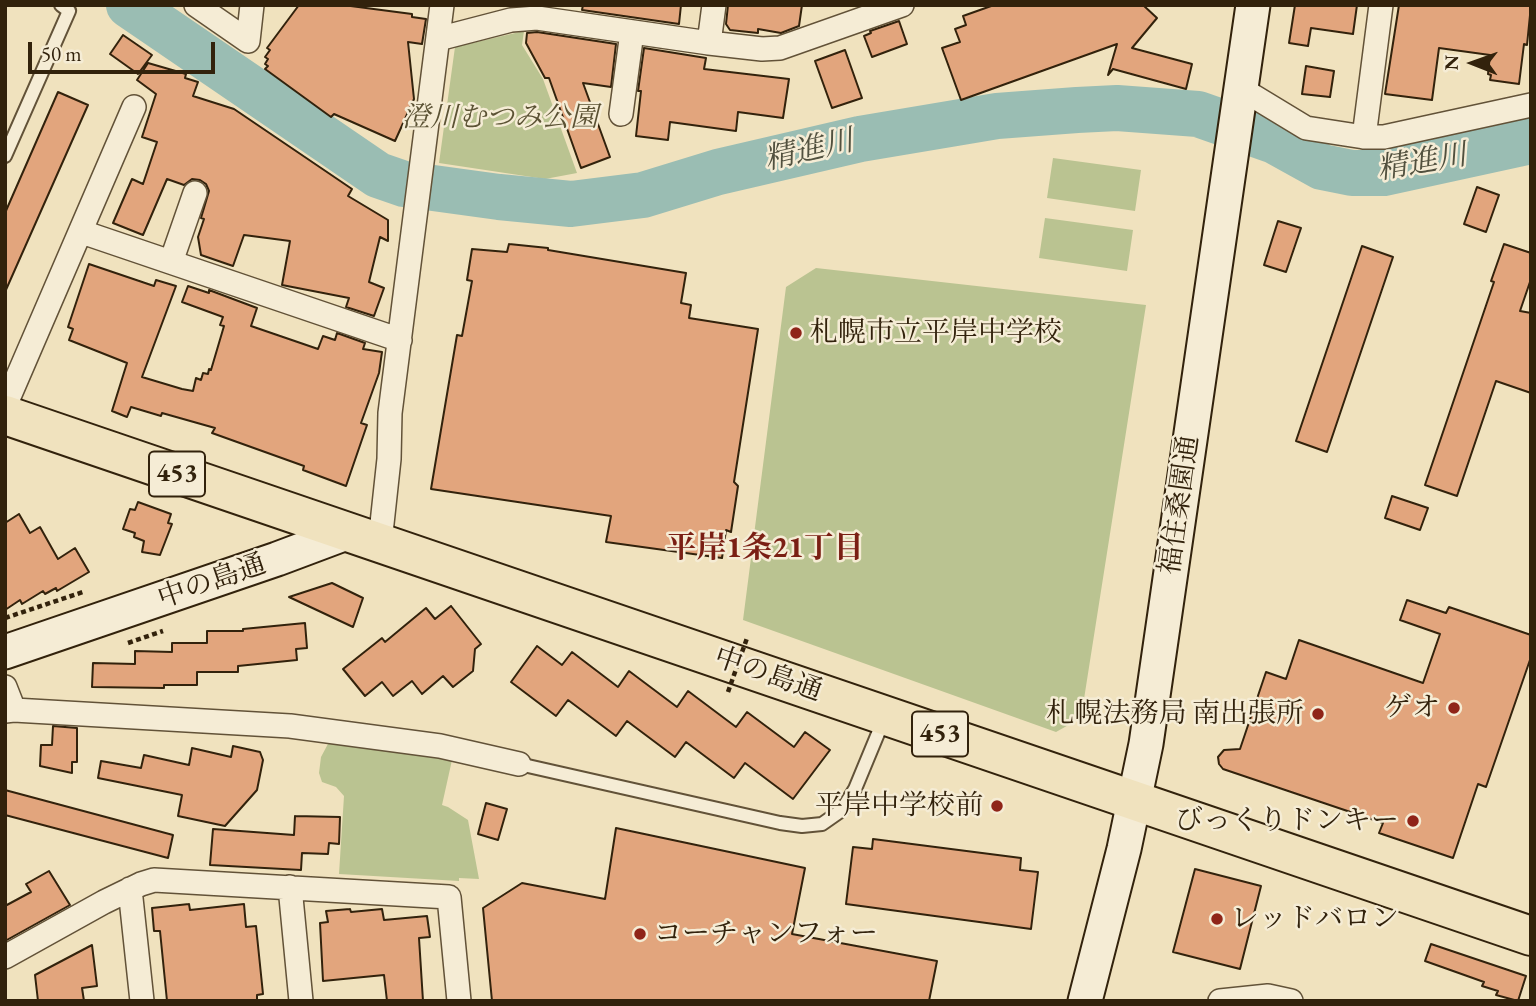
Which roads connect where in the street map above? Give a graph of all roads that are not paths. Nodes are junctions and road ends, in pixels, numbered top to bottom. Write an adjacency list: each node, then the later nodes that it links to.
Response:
1 (61, 5): 19 (lane)
2 (196, 5): 3 (street)
3 (252, 5)
4 (442, 5): 12 (street)
5 (714, 5): 13 (street)
6 (902, 5): 10 (street)
7 (1253, 5): 16 (street, 福住桑園通)
8 (1381, 5): 18 (street)
9 (565, 14): 11 (street); 12 (street)
10 (856, 14): 13 (street)
11 (632, 32): 13 (street); 17 (street)
12 (438, 39): 23 (street)
13 (709, 43)
14 (1531, 105): 18 (street)
15 (134, 107): 21 (street)
16 (1237, 113): 18 (street); 32 (street, 福住桑園通)
17 (621, 114)
18 (1364, 137)
19 (5, 156)
20 (195, 193): 22 (street)
21 (82, 232): 22 (street); 24 (street)
22 (171, 262): 23 (street)
23 (400, 340): 26 (street)
24 (5, 406)
25 (5, 415): 26 (highway, 453)
26 (364, 537): 27 (street, 中の島通); 30 (highway, 中の島通 / 453)
27 (5, 652)
28 (5, 687): 29 (street)
29 (10, 711): 31 (street)
30 (885, 715): 31 (lane); 32 (highway, 中の島通 / 453)
31 (519, 764)
32 (1134, 801): 35 (highway, 中の島通 / 453); 40 (street, 福住桑園通)
33 (290, 887): 34 (street); 38 (street); 39 (street)
34 (130, 889): 36 (street); 37 (street)
35 (1531, 936)
36 (5, 957)
37 (142, 1001)
38 (302, 1001)
39 (459, 1001)
40 (1085, 1001)
41 (1220, 1001): 42 (street)
42 (1291, 1001)

